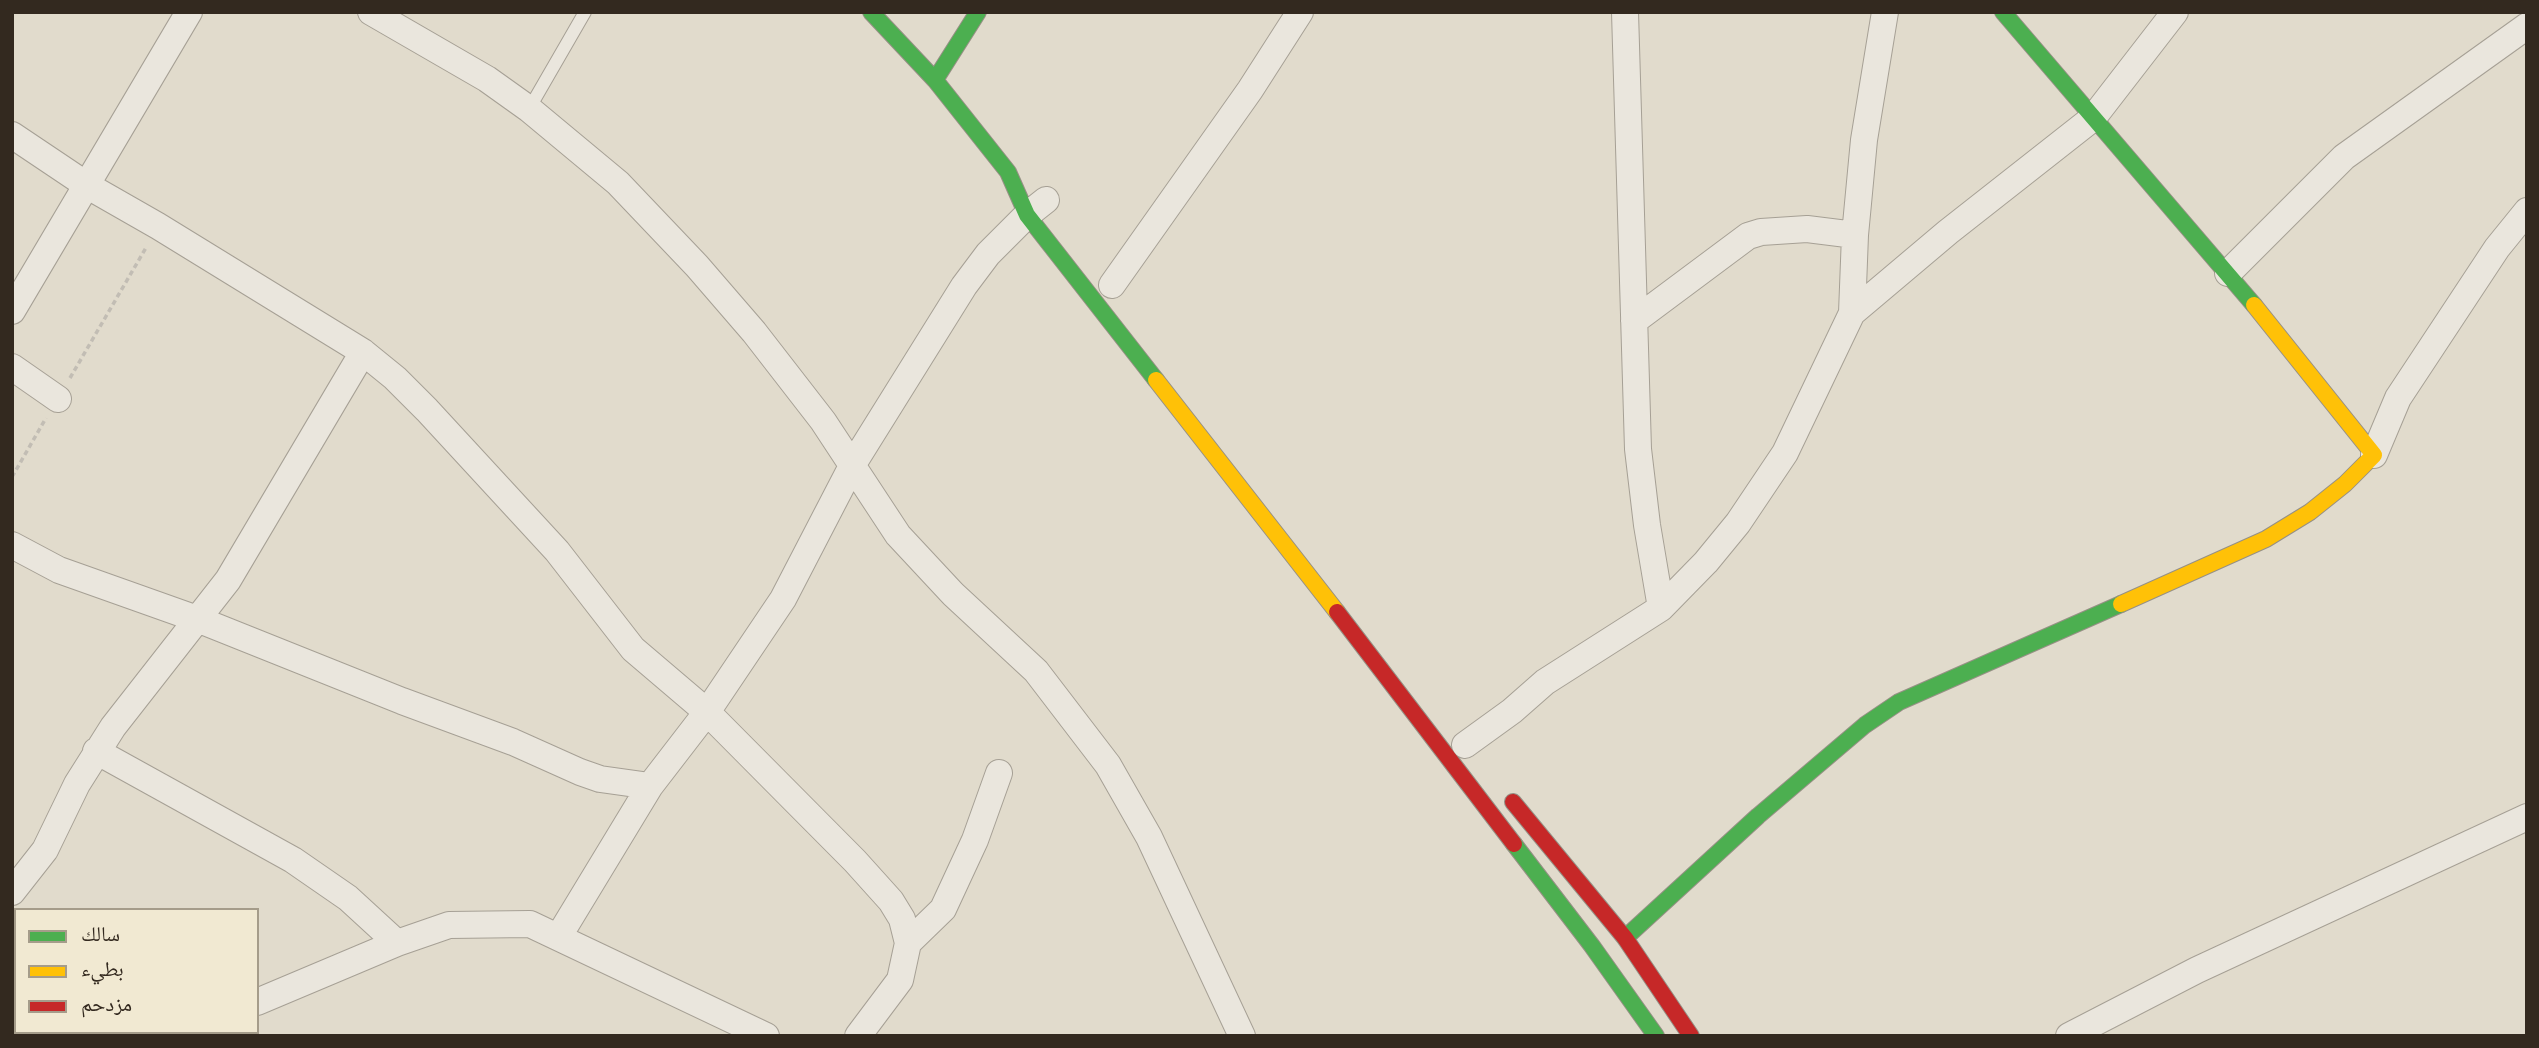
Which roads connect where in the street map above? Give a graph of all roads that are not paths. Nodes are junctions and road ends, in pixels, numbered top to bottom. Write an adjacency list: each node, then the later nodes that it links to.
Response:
1 (189, 12): 17 (street)
2 (371, 12): 13 (street)
3 (585, 12): 13 (lane)
4 (871, 12): 12 (main road)
5 (978, 12): 12 (main road)
6 (1300, 12): 22 (street)
7 (1625, 12): 25 (street)
8 (1885, 12): 20 (street)
9 (2003, 12): 14 (main road)
10 (2175, 12): 14 (street)
11 (2527, 26): 21 (street)
12 (935, 80): 16 (main road)
13 (529, 109): 30 (street)
14 (2093, 118): 21 (main road); 24 (street)
15 (12, 135): 17 (street)
16 (1008, 172): 18 (main road); 18 (main road)
17 (88, 186): 23 (street); 26 (street)
18 (1042, 209): 30 (street); 50 (main road)
19 (2527, 211): 29 (street)
20 (1855, 235): 24 (street); 25 (street)
21 (2228, 273): 29 (main road)
22 (1113, 286)
23 (12, 311)
24 (1852, 313): 32 (street)
25 (1634, 321): 32 (street)
26 (363, 352): 33 (street); 34 (street)
27 (12, 367): 28 (street)
28 (58, 399)
29 (2374, 455): 43 (main road)
30 (853, 464): 34 (street); 49 (street)
31 (12, 545): 33 (street)
32 (1661, 608): 35 (street)
33 (197, 619): 36 (street); 38 (street)
34 (707, 712): 38 (street); 45 (street)
35 (1465, 745)
36 (96, 751): 41 (street); 44 (street)
37 (999, 773): 45 (street)
38 (650, 786): 42 (street)
39 (1500, 788): 43 (main road)
40 (2527, 817): 52 (street)
41 (12, 892)
42 (559, 936): 44 (street); 47 (street)
43 (1625, 938): 51 (main road)
44 (397, 943): 46 (street)
45 (908, 943): 48 (street)
46 (259, 1001)
47 (766, 1036)
48 (858, 1036)
49 (1242, 1036)
50 (1656, 1036)
51 (1691, 1036)
52 (2068, 1036)

